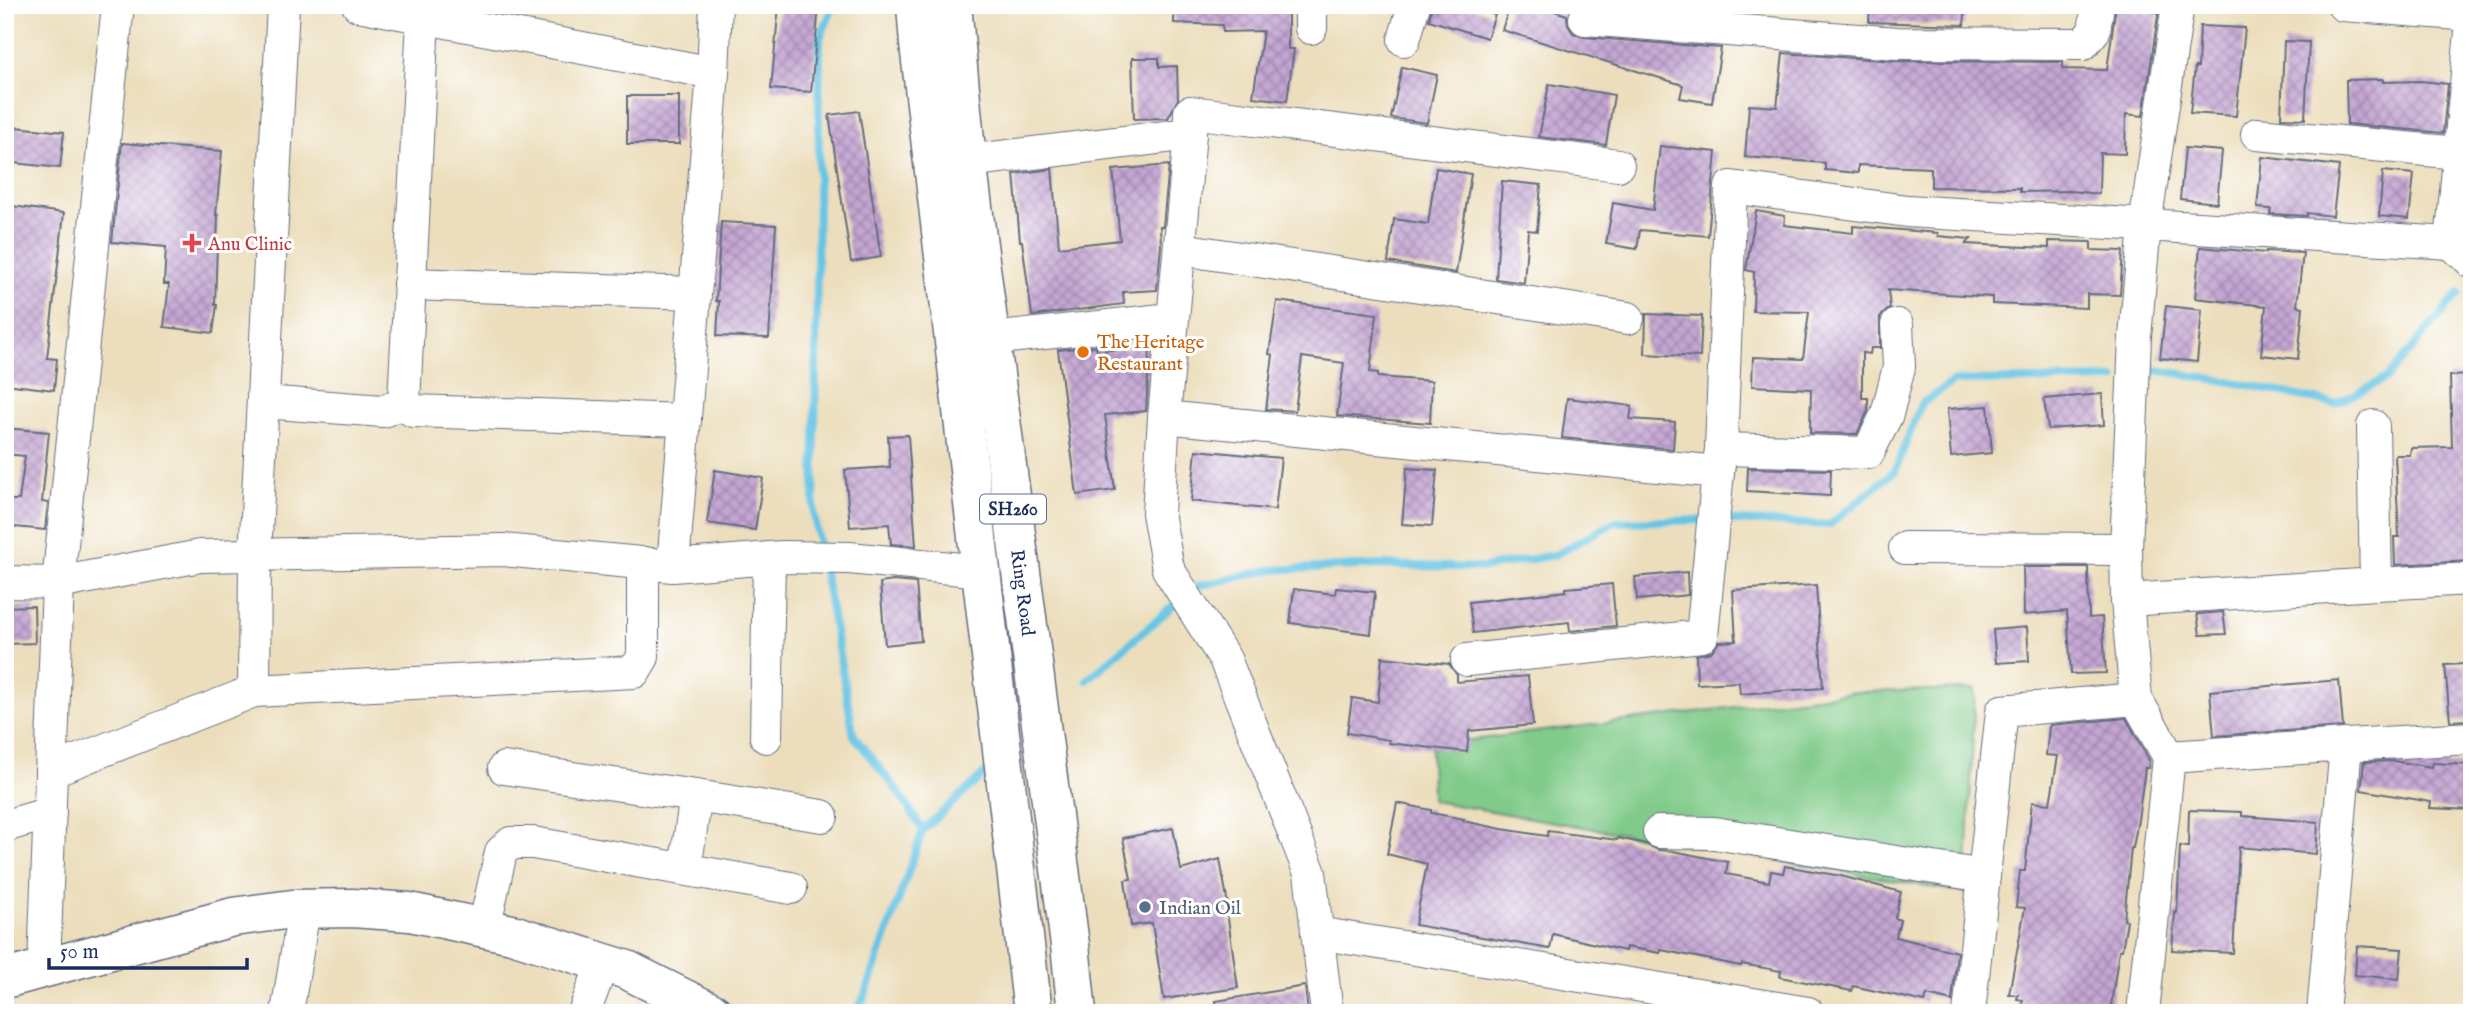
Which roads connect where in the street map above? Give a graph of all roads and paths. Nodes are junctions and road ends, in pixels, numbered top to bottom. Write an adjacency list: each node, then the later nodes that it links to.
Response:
1 (118, 5): 45 (street)
2 (283, 5): 31 (street)
3 (358, 5): 13 (street)
4 (716, 5): 16 (street)
5 (916, 5): 42 (main road, Ring Road / SH260)
6 (952, 5): 20 (main road, Ring Road / SH260)
7 (1414, 5): 15 (street)
8 (1589, 5): 9 (street)
9 (2098, 5)
10 (2178, 5): 22 (street)
11 (2343, 5): 12 (street)
12 (2472, 15)
13 (423, 18): 16 (street); 25 (street)
14 (2472, 21): 19 (street)
15 (1404, 40)
16 (713, 73): 26 (street)
17 (1190, 134): 20 (street); 21 (street); 23 (street)
18 (2257, 134): 19 (street)
19 (2458, 153): 24 (street)
20 (967, 161): 30 (main road, Ring Road / SH260)
21 (1618, 165)
22 (2144, 225): 24 (street); 36 (street); 38 (street)
23 (1181, 249): 27 (street); 28 (street)
24 (2462, 253)
25 (409, 284): 26 (street); 32 (street)
26 (695, 293): 34 (street)
27 (1628, 318)
28 (1171, 319): 30 (street); 33 (street)
29 (1897, 326): 36 (street)
30 (991, 339): 75 (main road, Ring Road / SH260)
31 (263, 402): 32 (street); 39 (street)
32 (404, 403): 34 (street)
33 (1164, 417): 36 (street); 67 (street)
34 (685, 420): 41 (street)
35 (2373, 426): 46 (street)
36 (1719, 460): 48 (street)
37 (1905, 548): 38 (street)
38 (2126, 549): 47 (street)
39 (255, 555): 41 (street); 45 (street); 49 (street)
40 (776, 558): 41 (street); 42 (street); 51 (street)
41 (658, 564): 49 (street)
42 (982, 571): 74 (main road, Ring Road / SH260)
43 (2472, 579): 46 (street)
44 (5, 582): 45 (street)
45 (58, 583): 56 (street)
46 (2376, 584): 47 (street)
47 (2127, 600): 50 (street)
48 (1467, 660)
49 (254, 691): 56 (street)
50 (2136, 699): 54 (street); 63 (street)
51 (766, 737)
52 (2472, 738): 53 (street)
53 (2346, 745): 54 (street); 80 (street)
54 (2169, 757): 79 (street)
55 (505, 768): 57 (street)
56 (51, 771): 58 (street)
57 (695, 796): 59 (street); 62 (street)
58 (50, 813): 60 (street); 69 (street)
59 (822, 816)
60 (5, 825)
61 (1659, 832): 63 (street)
62 (685, 869): 64 (street); 66 (street)
63 (1984, 876): 78 (street)
64 (791, 888)
65 (304, 909): 66 (main road); 69 (main road); 72 (street)
66 (484, 928): 68 (main road)
67 (1317, 933): 76 (street); 77 (street)
68 (603, 962): 71 (main road); 73 (street)
69 (44, 968): 70 (main road)
70 (5, 979)
71 (712, 1012)
72 (286, 1013)
73 (584, 1013)
74 (1033, 1013)
75 (1077, 1013)
76 (1327, 1013)
77 (1808, 1013)
78 (1969, 1013)
79 (2143, 1013)
80 (2323, 1013)

